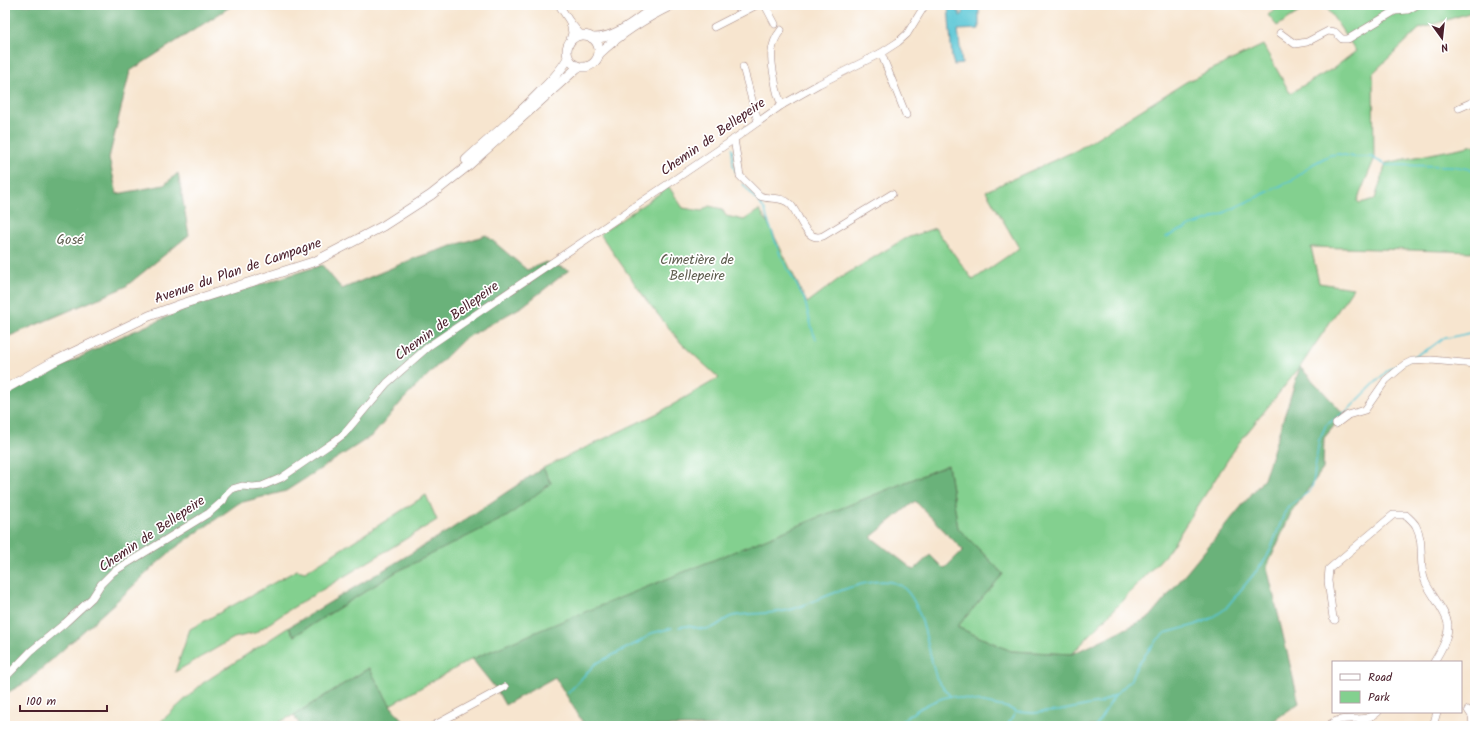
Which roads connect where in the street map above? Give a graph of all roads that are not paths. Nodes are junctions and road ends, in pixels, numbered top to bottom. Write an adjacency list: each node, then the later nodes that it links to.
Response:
1 (559, 5): 8 (street)
2 (657, 5): 14 (main road)
3 (672, 5): 17 (main road)
4 (758, 5): 10 (street)
5 (765, 5): 9 (street)
6 (925, 5): 16 (street, Chemin de Bellepeire)
7 (1417, 5): 12 (street)
8 (570, 22): 13 (street); 15 (street)
9 (775, 24)
10 (714, 27)
11 (781, 30): 22 (street)
12 (1280, 33)
13 (581, 35): 14 (main road); 15 (main road)
14 (592, 38): 17 (main road)
15 (569, 43): 18 (main road)
16 (881, 53): 22 (street, Chemin de Bellepeire); 24 (street)
17 (599, 54): 19 (main road)
18 (568, 58): 19 (main road); 29 (main road, Avenue du Plan de Campagne)
19 (578, 67): 30 (main road, Avenue du Plan de Campagne)
20 (742, 67): 25 (street)
21 (1475, 101): 23 (street)
22 (782, 105): 25 (street, Chemin de Bellepeire)
23 (1459, 108)
24 (906, 115)
25 (758, 122): 26 (street, Chemin de Bellepeire)
26 (734, 139): 27 (street); 34 (street, Chemin de Bellepeire)
27 (892, 194)
28 (1475, 364): 31 (street)
29 (5, 384)
30 (5, 389)
31 (1336, 424)
32 (1335, 620): 33 (street)
33 (1435, 661)
34 (5, 678)
35 (505, 687): 40 (street)
36 (1468, 709): 39 (street); 43 (street)
37 (1377, 713): 41 (street)
38 (1437, 713): 42 (street)
39 (1475, 714)
40 (433, 726)
41 (1328, 726)
42 (1433, 726)
43 (1473, 726)

